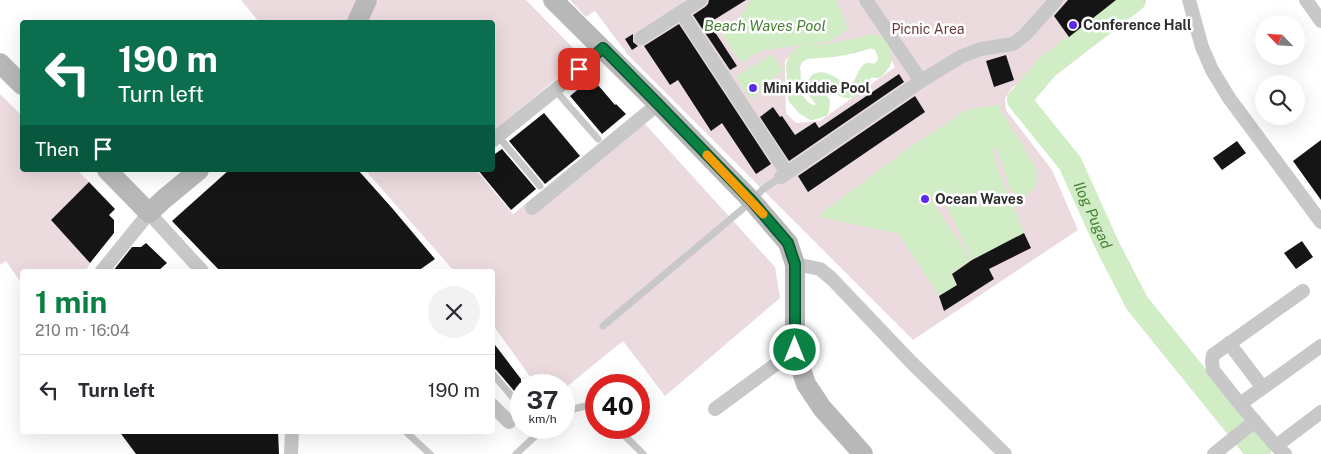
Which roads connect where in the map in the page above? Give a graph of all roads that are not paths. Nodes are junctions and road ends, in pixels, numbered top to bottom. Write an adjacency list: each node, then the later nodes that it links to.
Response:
1 (367, 0): 9 (street)
2 (553, 0): 12 (street)
3 (700, 0): 8 (street)
4 (866, 0): 14 (street)
5 (1056, 0): 14 (street)
6 (1189, 0): 27 (street)
7 (1306, 0): 10 (street)
8 (681, 12): 11 (street); 22 (street)
9 (357, 20)
10 (1321, 22)
11 (641, 38)
12 (603, 48): 16 (street); 17 (street)
13 (0, 62): 15 (street)
14 (921, 80): 22 (street)
15 (20, 83)
16 (555, 90): 18 (street); 19 (lane)
17 (658, 104): 24 (street); 25 (street)
18 (495, 139): 23 (lane)
19 (598, 139)
20 (109, 172): 26 (street)
21 (197, 172): 26 (street)
22 (784, 175): 24 (lane)
23 (540, 186)
24 (752, 201): 28 (street); 32 (lane)
25 (532, 208)
26 (149, 212): 29 (street); 30 (street)
27 (1321, 222)
28 (795, 264): 35 (street); 56 (street)
29 (104, 269)
30 (200, 269)
31 (1303, 291): 33 (street)
32 (603, 326)
33 (1229, 343): 37 (street); 39 (street)
34 (1321, 346): 37 (street)
35 (795, 350): 41 (street); 55 (street)
36 (495, 376): 38 (lane)
37 (1263, 388): 39 (street)
38 (510, 394)
39 (1240, 404): 44 (street)
40 (495, 408): 43 (street)
41 (715, 409)
42 (1321, 412): 49 (street)
43 (509, 422)
44 (1250, 425): 49 (street); 50 (street)
45 (292, 434): 51 (street)
46 (408, 434): 52 (lane)
47 (530, 439): 53 (lane)
48 (628, 439): 54 (lane)
49 (1281, 450)
50 (1218, 451)
51 (291, 454)
52 (430, 454)
53 (516, 454)
54 (643, 454)
55 (863, 454)
56 (1005, 454)

